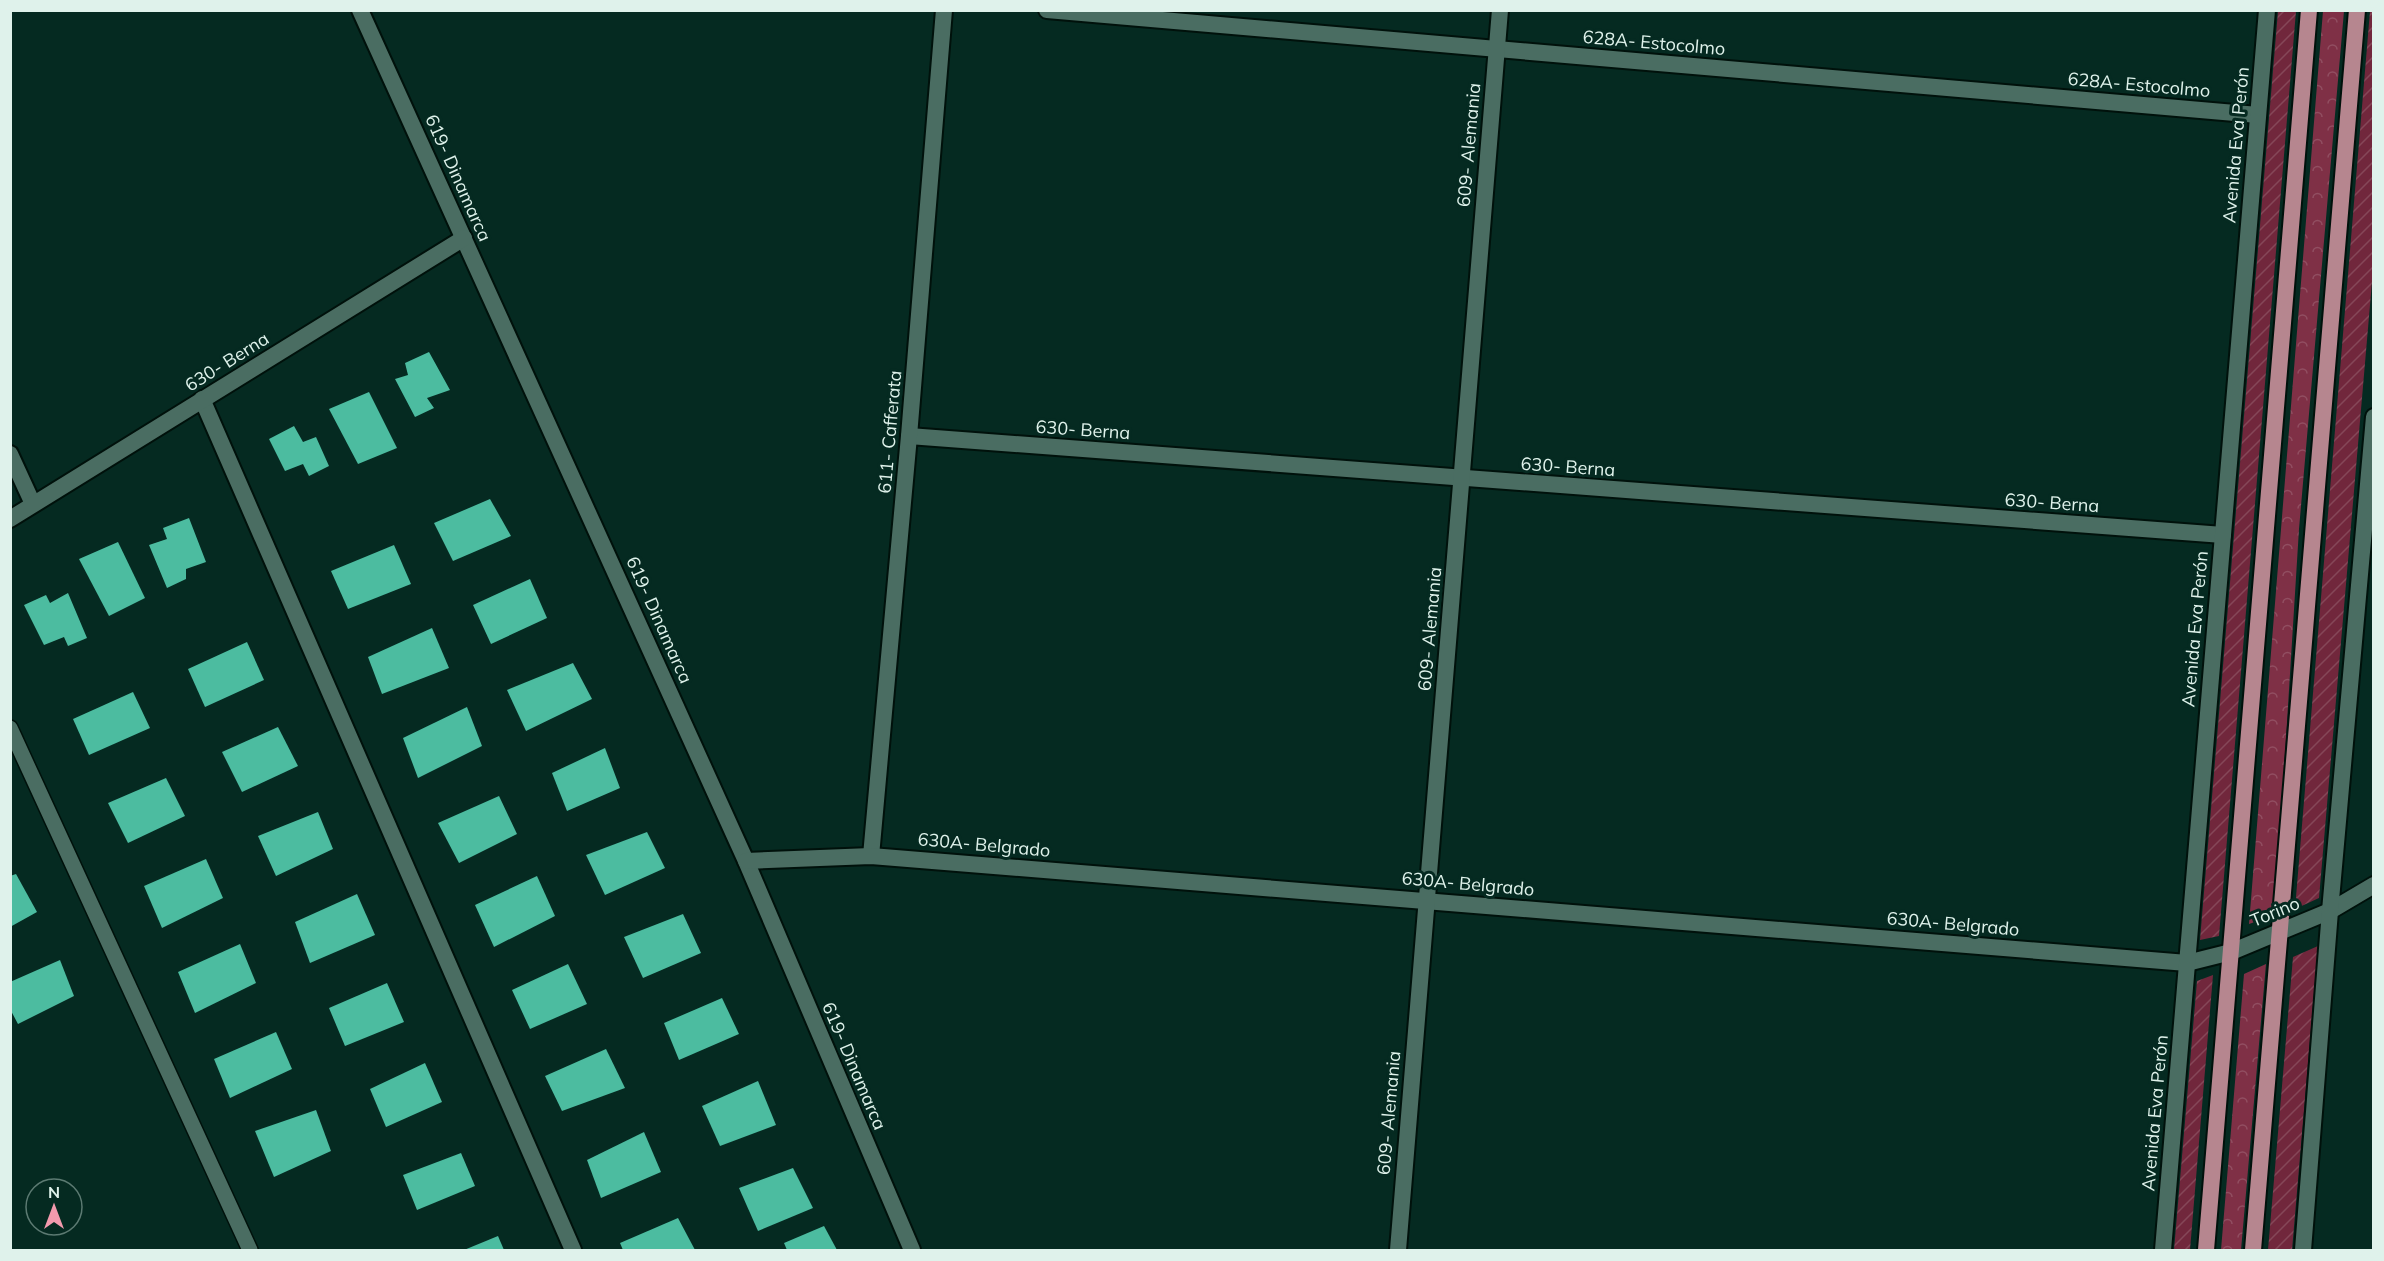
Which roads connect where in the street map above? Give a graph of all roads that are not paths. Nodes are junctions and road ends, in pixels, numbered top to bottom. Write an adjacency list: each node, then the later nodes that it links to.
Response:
1 (360, 10): 10 (street, 619- Dinamarca)
2 (944, 10): 13 (street, 611- Cafferata)
3 (1047, 10): 8 (street, 628A- Estocolmo)
4 (1500, 10): 8 (street, 609- Alemania)
5 (2267, 10): 9 (street, Avenida Eva Perón)
6 (2309, 10): 26 (main road)
7 (2357, 10): 25 (main road)
8 (1497, 49): 9 (street, 628A- Estocolmo); 15 (street, 609- Alemania)
9 (2259, 115): 18 (street, Avenida Eva Perón)
10 (464, 238): 11 (street, 630- Berna); 21 (street, 619- Dinamarca)
11 (202, 399): 16 (street, 630- Berna); 29 (street)
12 (2373, 417): 24 (street)
13 (909, 436): 15 (street, 630- Berna); 20 (street, 611- Cafferata)
14 (10, 454): 16 (street)
15 (1462, 478): 18 (street, 630- Berna); 23 (street, 609- Alemania)
16 (33, 504): 17 (street, 630- Berna)
17 (10, 519)
18 (2223, 536): 27 (street, Avenida Eva Perón)
19 (10, 728): 28 (lane)
20 (871, 856): 21 (street, 630A- Belgrado); 23 (street, 630A- Belgrado)
21 (746, 861): 30 (street, 619- Dinamarca)
22 (2373, 885): 24 (street, Torino)
23 (1426, 900): 27 (street, 630A- Belgrado); 31 (street, 609- Alemania)
24 (2330, 911): 25 (street, Torino); 35 (street)
25 (2279, 930): 26 (street, Torino); 34 (main road)
26 (2231, 952): 27 (street, Torino); 33 (main road)
27 (2187, 963): 32 (street, Avenida Eva Perón)
28 (250, 1251)
29 (573, 1251)
30 (912, 1251)
31 (1398, 1251)
32 (2163, 1251)
33 (2206, 1251)
34 (2253, 1251)
35 (2303, 1251)

